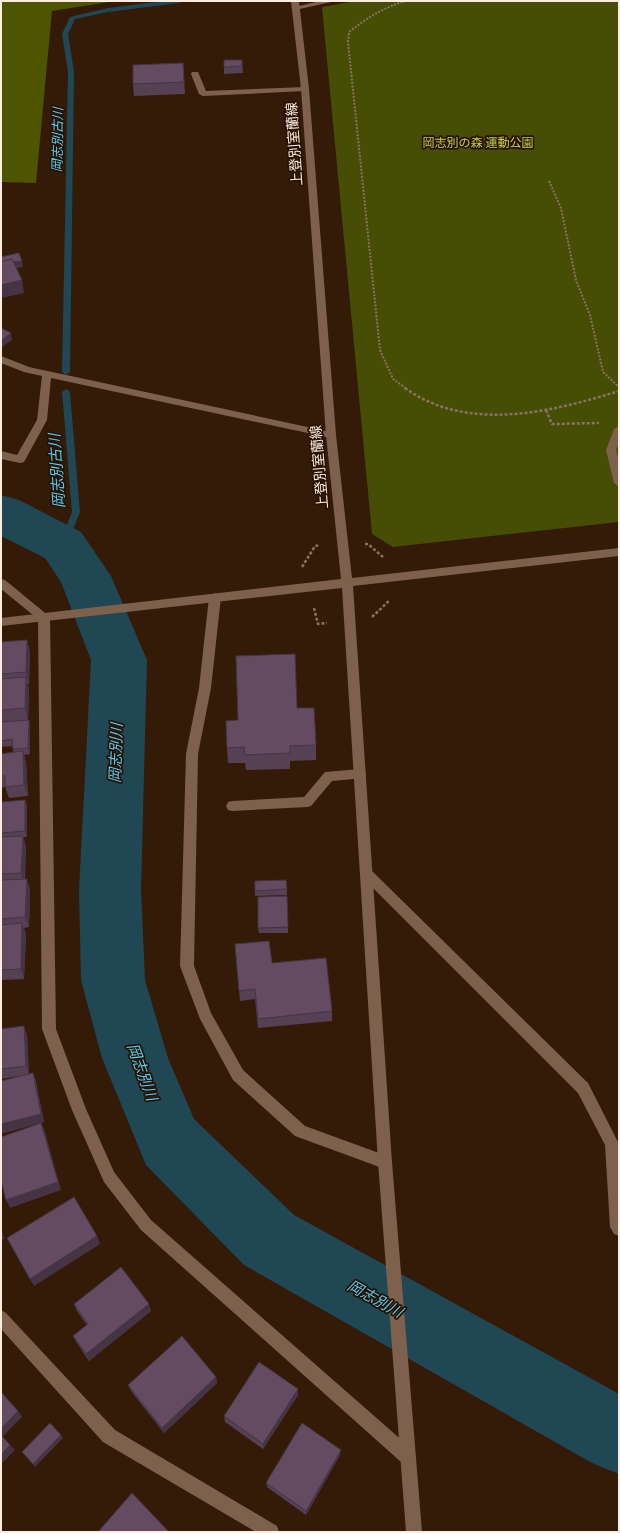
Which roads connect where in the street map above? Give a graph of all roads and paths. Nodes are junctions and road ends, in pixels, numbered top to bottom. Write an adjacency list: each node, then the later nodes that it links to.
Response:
1 (332, 1): 3 (street)
2 (406, 1): 11 (path)
3 (295, 4): 5 (street, 上登別室蘭線)
4 (195, 74): 5 (street)
5 (305, 89): 14 (street, 上登別室蘭線)
6 (549, 181): 9 (path)
7 (1, 359): 8 (street)
8 (47, 374): 14 (street); 15 (street)
9 (619, 387)
10 (619, 390): 11 (path)
11 (546, 410): 12 (path)
12 (604, 422)
13 (619, 429): 16 (street)
14 (331, 435): 19 (street, 上登別室蘭線)
15 (1, 455)
16 (619, 482)
17 (619, 552): 19 (street)
18 (1, 583): 21 (street)
19 (347, 584): 20 (street); 23 (street, 上登別室蘭線)
20 (214, 597): 21 (street); 26 (street)
21 (44, 617): 22 (street); 29 (street)
22 (1, 622)
23 (360, 774): 24 (street); 25 (street, 上登別室蘭線)
24 (232, 806)
25 (367, 874): 26 (street, 上登別室蘭線); 27 (street)
26 (385, 1162): 29 (street, 上登別室蘭線)
27 (619, 1229)
28 (1, 1318): 30 (street)
29 (407, 1456): 31 (street, 上登別室蘭線)
30 (271, 1532)
31 (414, 1532)

